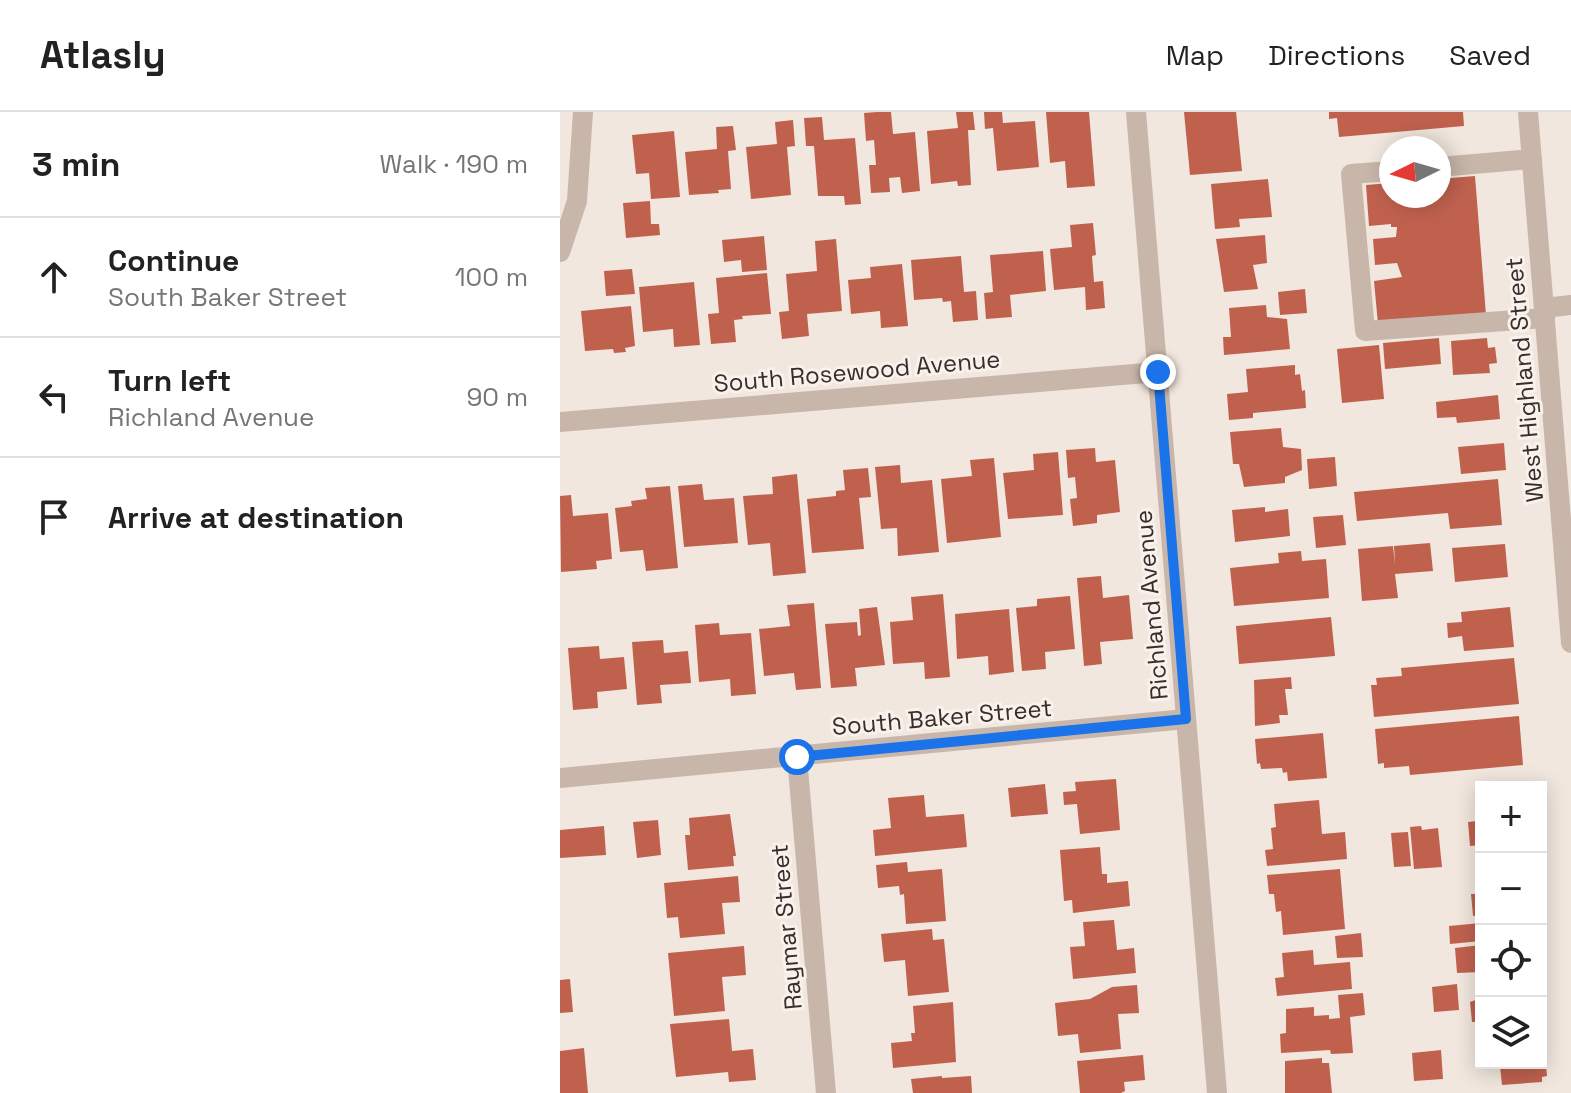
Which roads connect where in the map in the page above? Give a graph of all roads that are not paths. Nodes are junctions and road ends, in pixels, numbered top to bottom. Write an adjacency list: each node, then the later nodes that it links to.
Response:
1 (1136, 112): 10 (street, Richland Avenue)
2 (1528, 112): 4 (street, West Highland Street)
3 (582, 113): 7 (street)
4 (1532, 159): 5 (street); 9 (street, West Highland Street)
5 (1451, 166)
6 (1379, 172): 9 (street)
7 (560, 252)
8 (1571, 305): 9 (street)
9 (1544, 313): 11 (street, West Highland Street)
10 (1158, 372): 12 (street, South Rosewood Avenue); 15 (street, Richland Avenue)
11 (1561, 400): 13 (street, West Highland Street)
12 (560, 422)
13 (1563, 455): 14 (street, West Highland Street)
14 (1571, 643)
15 (1186, 719): 16 (street, South Baker Street); 19 (street, Richland Avenue)
16 (797, 757): 17 (street, South Baker Street); 18 (street, Raymar Street)
17 (560, 778)
18 (826, 1093)
19 (1217, 1093)

